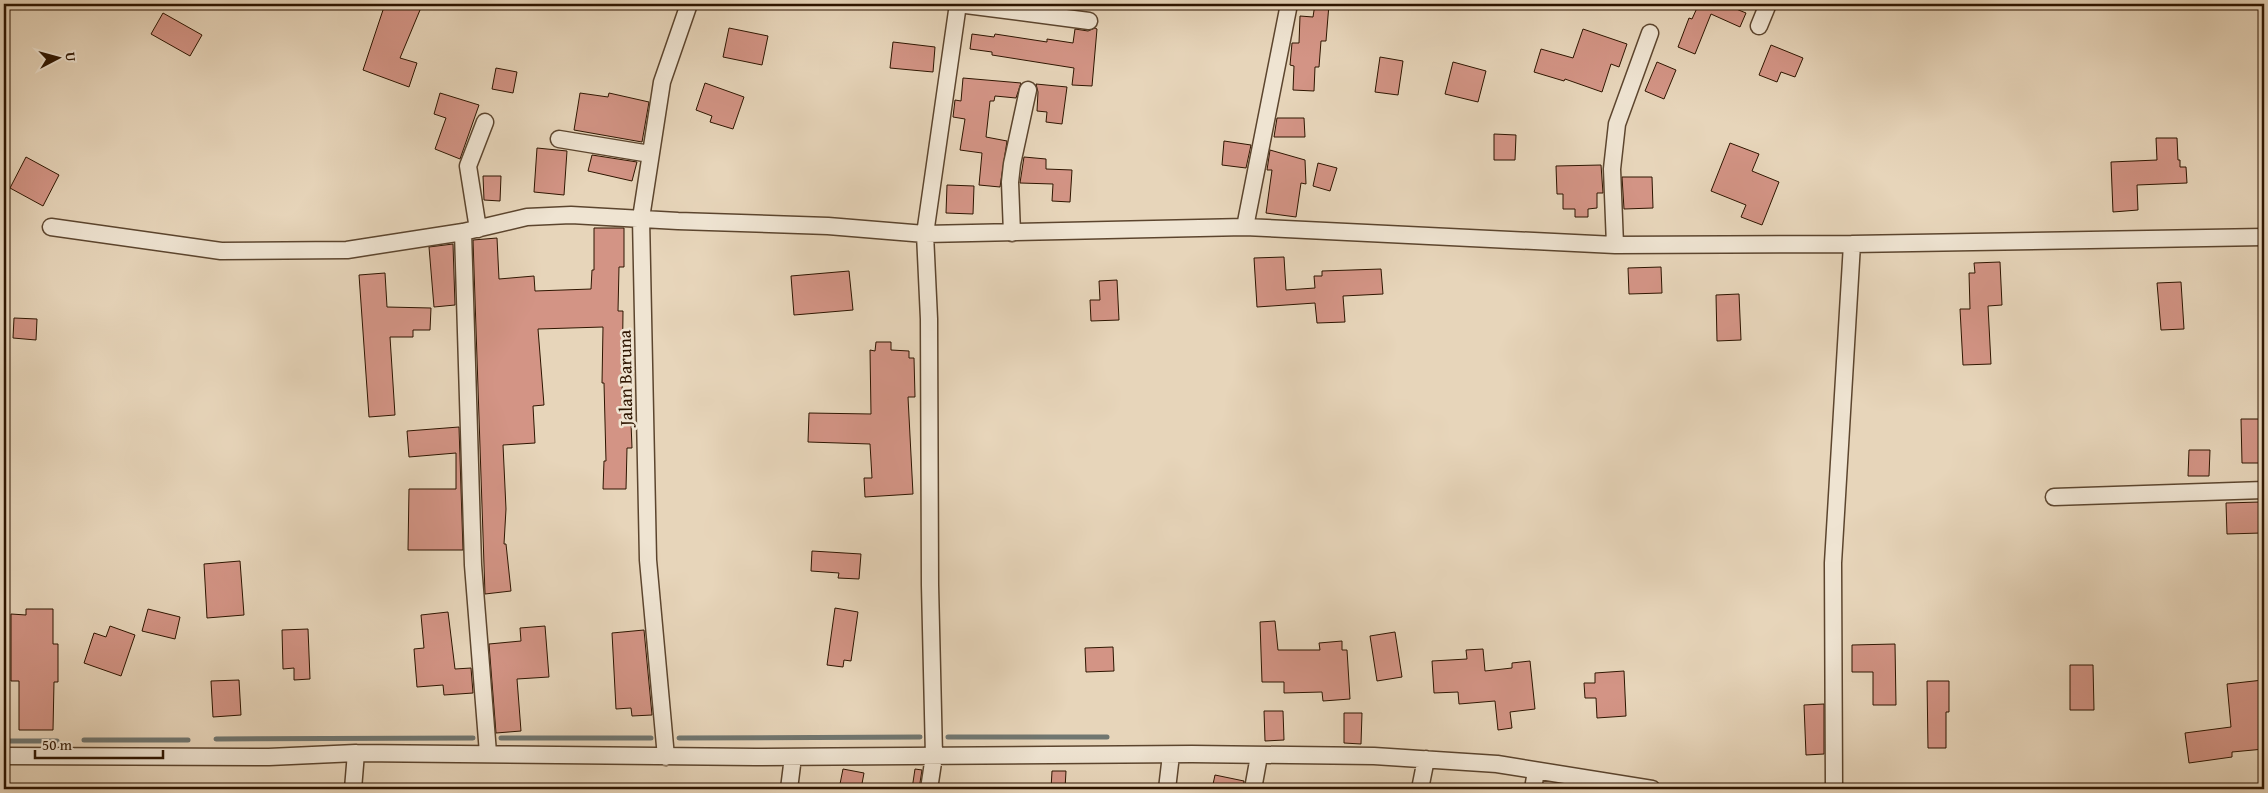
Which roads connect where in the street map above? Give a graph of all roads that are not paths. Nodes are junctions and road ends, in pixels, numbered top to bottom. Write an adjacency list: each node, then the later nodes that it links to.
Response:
1 (689, 4): 10 (street, Jalan Baruna)
2 (1289, 4): 13 (street)
3 (1768, 4): 5 (street)
4 (1089, 21): 16 (street)
5 (1759, 26)
6 (1650, 33): 19 (street)
7 (1028, 90): 15 (street)
8 (485, 122): 14 (street)
9 (558, 139): 10 (street)
10 (650, 154): 11 (street, Jalan Baruna)
11 (641, 218): 14 (street); 16 (street); 28 (street, Jalan Baruna)
12 (52, 227): 14 (street)
13 (1245, 228): 15 (street); 19 (street)
14 (470, 230): 23 (street)
15 (1012, 233): 16 (street)
16 (925, 234): 26 (street)
17 (2264, 238): 18 (street)
18 (1852, 244): 19 (street); 40 (street)
19 (1615, 245)
20 (2264, 490): 21 (street)
21 (2054, 496)
22 (356, 753): 23 (street); 25 (street); 32 (street)
23 (488, 754): 28 (street)
24 (1172, 754): 26 (street); 27 (street); 35 (street)
25 (4, 756)
26 (934, 756): 29 (street); 34 (street)
27 (1259, 756): 30 (street); 36 (street)
28 (666, 757): 29 (street)
29 (792, 757): 33 (street)
30 (1426, 759): 31 (street); 37 (street)
31 (1536, 771): 38 (street); 39 (street)
32 (353, 789)
33 (789, 789)
34 (929, 789)
35 (1166, 789)
36 (1253, 789)
37 (1420, 789)
38 (1533, 789)
39 (1652, 789)
40 (1834, 789)

